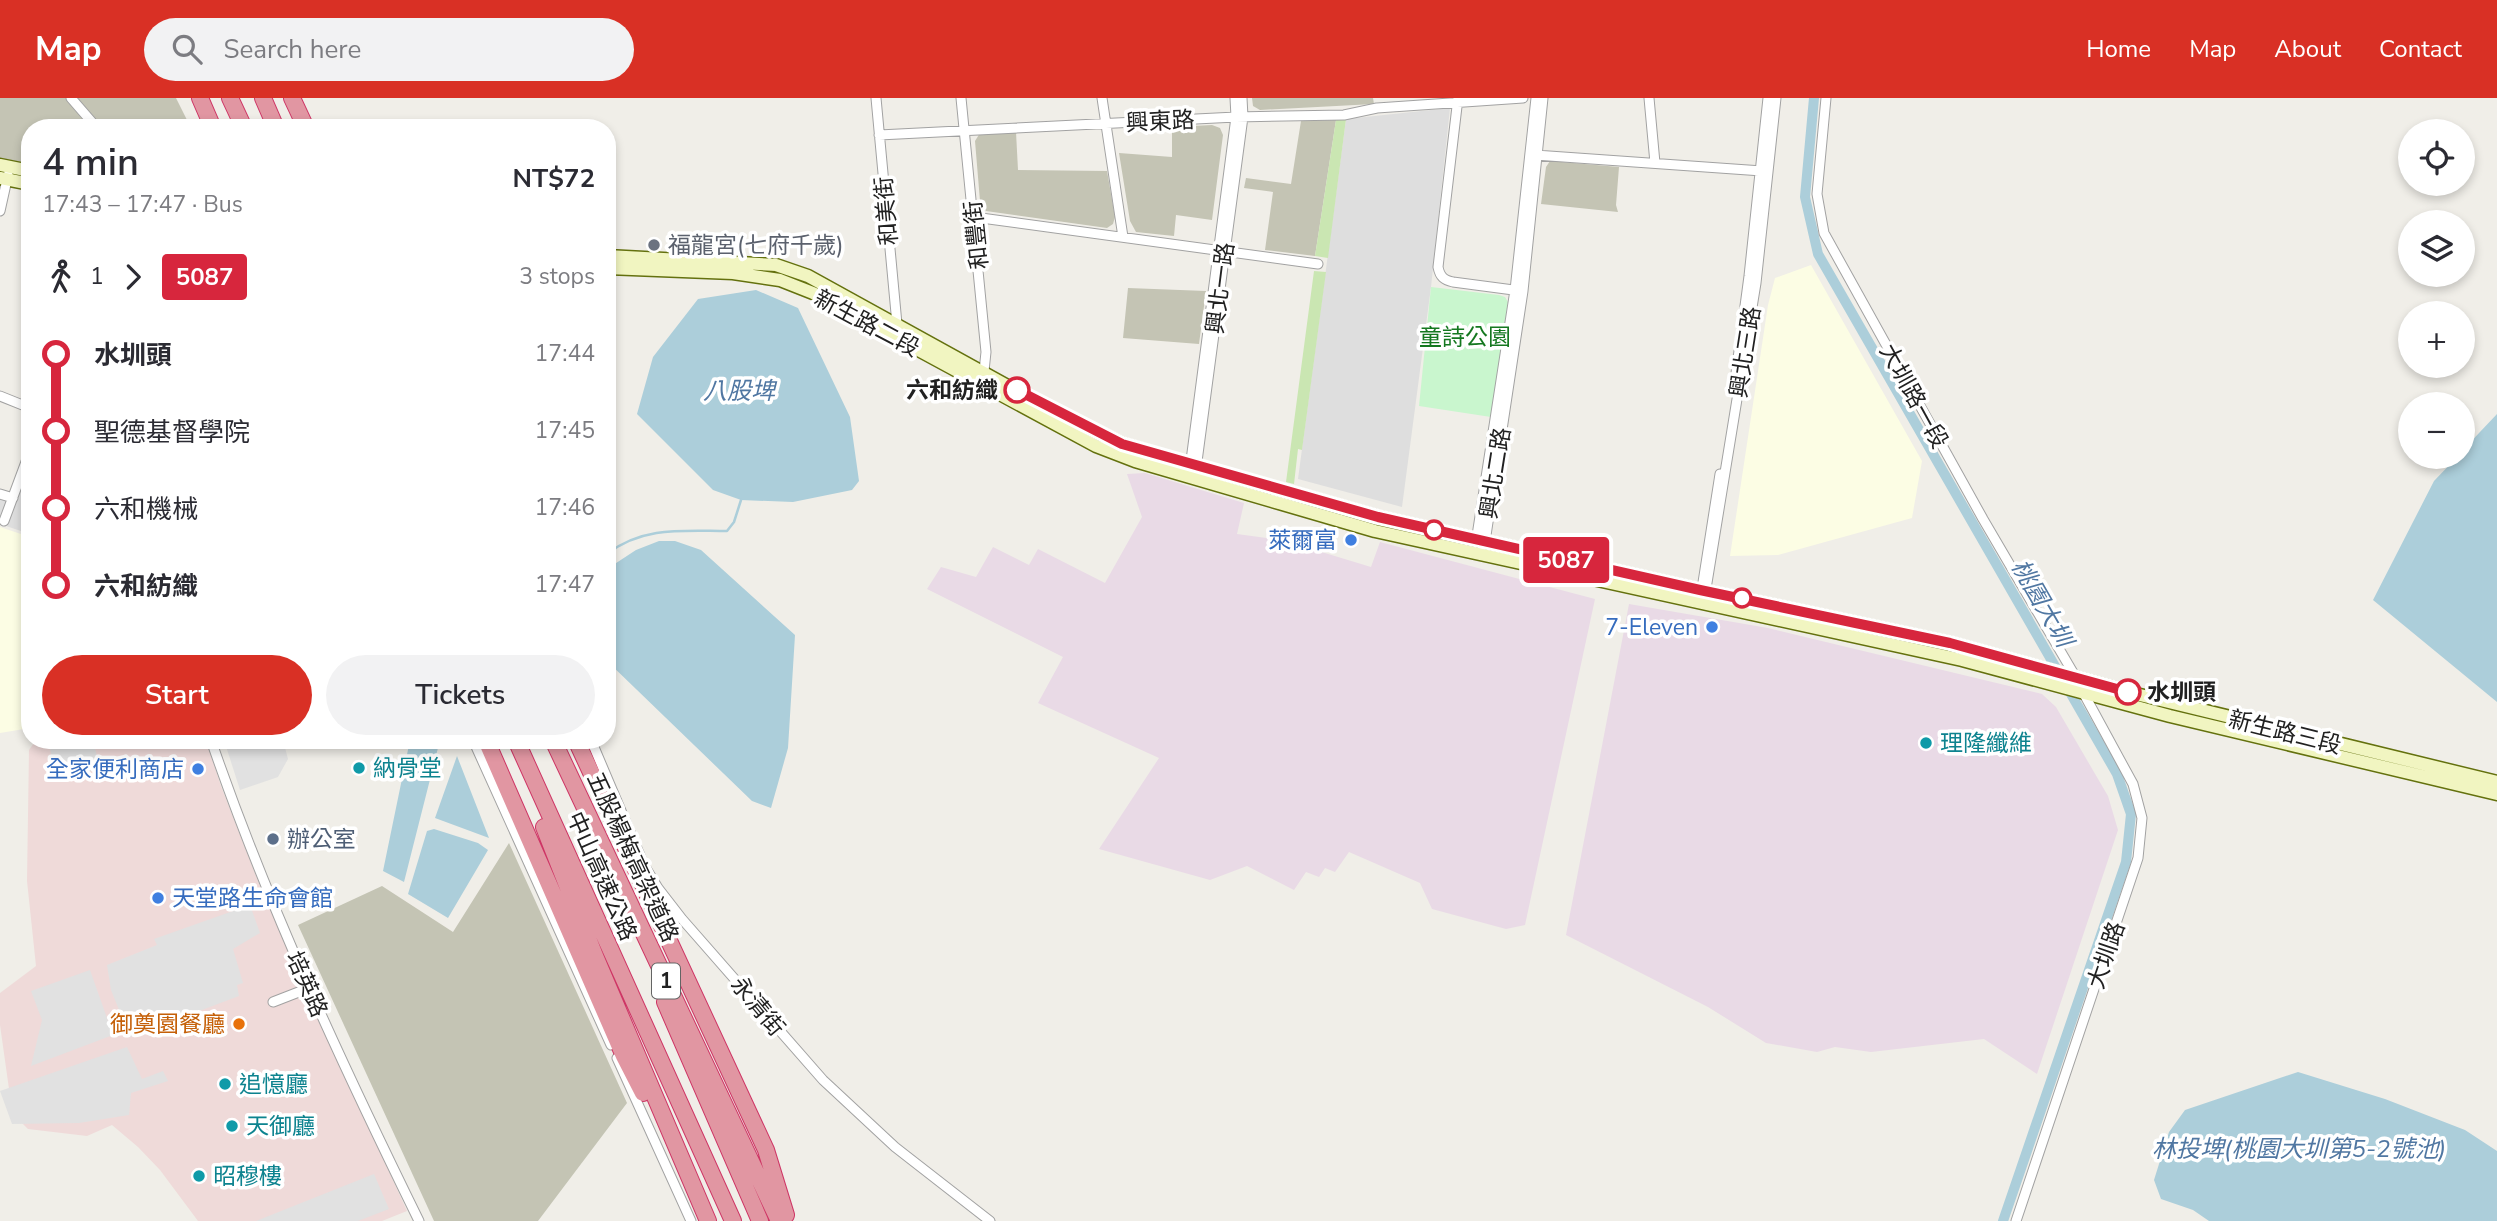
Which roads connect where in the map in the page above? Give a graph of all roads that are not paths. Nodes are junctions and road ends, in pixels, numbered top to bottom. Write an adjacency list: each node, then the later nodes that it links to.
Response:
1 (71, 98): 20 (street)
2 (200, 98): 21 (highway)
3 (230, 98): 22 (highway)
4 (263, 98): 23 (highway)
5 (292, 98): 24 (highway)
6 (876, 98): 27 (street, 和美街)
7 (961, 98): 26 (street, 和豐街)
8 (1102, 98): 25 (street)
9 (1235, 98): 19 (street)
10 (1242, 98): 19 (street)
11 (1523, 98): 18 (street, 興東路)
12 (1536, 98): 28 (street, 興北二路)
13 (1543, 98): 28 (street, 興北二路)
14 (1648, 98): 29 (street)
15 (1768, 98): 30 (street)
16 (1776, 98): 30 (street, 興北三路)
17 (1826, 98): 54 (street, 大圳路一段)
18 (1458, 100): 19 (street, 興東路); 40 (street)
19 (1239, 117): 25 (street, 興東路); 36 (street, 興北一路)
20 (89, 119)
21 (209, 119)
22 (240, 119)
23 (272, 119)
24 (302, 119)
25 (1106, 124): 26 (street, 興東路); 35 (street)
26 (963, 130): 27 (street, 興東路); 34 (street, 和豐街)
27 (879, 135): 41 (street, 和美街)
28 (1534, 155): 29 (street); 40 (street, 興北二路)
29 (1655, 163): 30 (street)
30 (1763, 171): 52 (street, 興北三路)
31 (4, 172): 32 (main road); 33 (street)
32 (21, 180)
33 (0, 211)
34 (975, 216): 35 (street); 42 (street, 和豐街)
35 (1123, 237): 36 (street)
36 (1222, 251): 38 (street); 45 (street, 興北一路)
37 (616, 256): 41 (main road, 新生路二段)
38 (1318, 264)
39 (616, 268): 45 (main road, 新生路二段)
40 (1519, 291): 50 (street, 興北二路)
41 (897, 324): 42 (main road, 新生路二段)
42 (984, 372): 45 (main road, 新生路二段)
43 (0, 396): 44 (street)
44 (21, 404)
45 (1193, 469): 50 (main road, 新生路二段); 51 (main road, 新生路二段)
46 (21, 475): 48 (street)
47 (0, 494): 48 (street)
48 (13, 498): 49 (street)
49 (4, 521)
50 (1480, 541): 51 (street, 興北二路); 52 (main road, 新生路二段)
51 (1474, 554): 53 (main road, 新生路二段)
52 (1704, 590): 53 (street, 興北三路); 54 (main road, 新生路二段)
53 (1702, 603): 55 (main road, 新生路二段)
54 (2074, 676): 65 (main road, 新生路三段)
55 (2084, 694): 66 (main road, 新生路三段); 77 (street, 大圳路)
56 (214, 749): 67 (street, 培英路)
57 (477, 749): 71 (street)
58 (490, 749): 69 (highway)
59 (514, 749): 69 (highway)
60 (520, 749): 72 (highway, 中山高速公路 / 1)
61 (556, 749): 73 (highway, 中山高速公路 / 1)
62 (556, 749): 74 (highway, 五股楊梅高架道路 / 1)
63 (580, 749): 75 (highway)
64 (595, 749): 76 (street, 永清街)
65 (2497, 782)
66 (2497, 794)
67 (309, 988): 68 (street); 70 (street, 培英路)
68 (273, 1002)
69 (706, 1215)
70 (419, 1221)
71 (691, 1221)
72 (733, 1221)
73 (760, 1221)
74 (779, 1221)
75 (788, 1221)
76 (990, 1221)
77 (2016, 1221)

